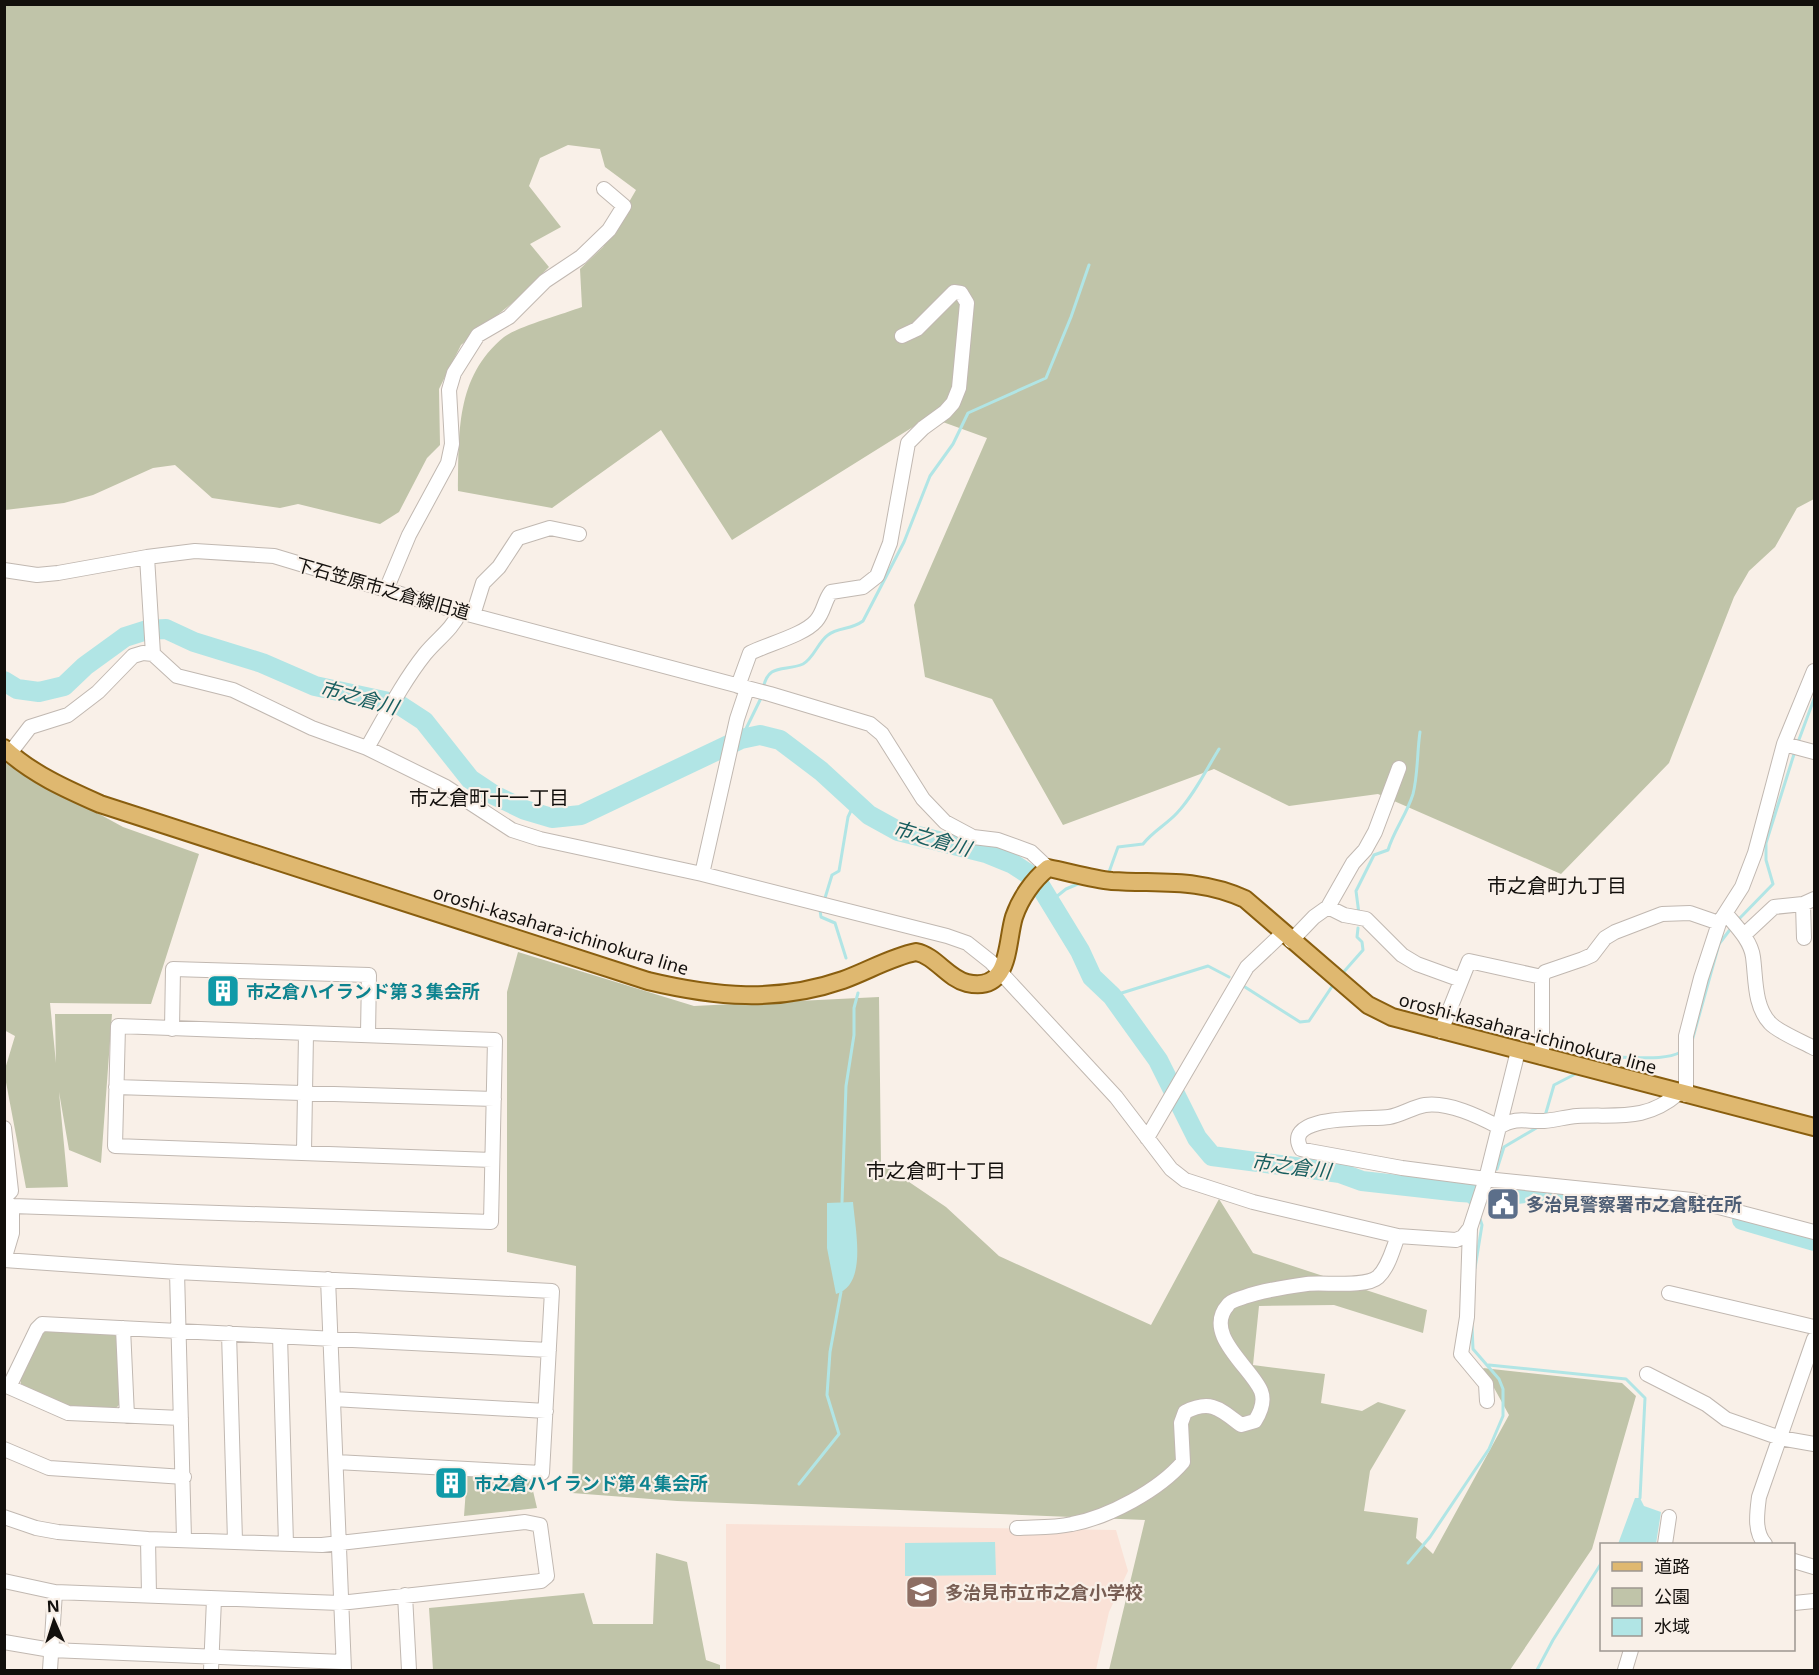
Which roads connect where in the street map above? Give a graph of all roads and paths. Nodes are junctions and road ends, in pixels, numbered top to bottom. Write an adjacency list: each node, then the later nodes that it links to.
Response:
1 (604, 189): 6 (street)
2 (902, 336): 10 (street)
3 (579, 534): 7 (street)
4 (147, 557): 5 (street, 下石笠原市之倉線旧道); 6 (street, 下石笠原市之倉線旧道); 8 (street)
5 (4, 570)
6 (386, 590): 7 (street, 下石笠原市之倉線旧道)
7 (467, 614): 10 (street, 下石笠原市之倉線旧道); 12 (street)
8 (153, 651): 12 (street); 14 (street)
9 (1815, 671): 11 (street)
10 (747, 689): 16 (street); 17 (street)
11 (1784, 744): 13 (street); 20 (street)
12 (367, 748): 17 (street)
13 (1810, 750)
14 (7, 751): 24 (main road, oroshi-kasahara-ichinokura line)
15 (1399, 768): 19 (street)
16 (1046, 870): 22 (main road, oroshi-kasahara-ichinokura line); 24 (main road)
17 (702, 874): 24 (street)
18 (1809, 901): 21 (street); 23 (street)
19 (1328, 907): 22 (street); 26 (street)
20 (1723, 919): 21 (street); 25 (street); 35 (street)
21 (1744, 935): 31 (street)
22 (1286, 937): 28 (main road, oroshi-kasahara-ichinokura line); 41 (street)
23 (1804, 938)
24 (1000, 972): 41 (street)
25 (1542, 977): 26 (street); 33 (street)
26 (1461, 980): 28 (street)
27 (172, 1029): 29 (street); 30 (street); 34 (street)
28 (1441, 1031): 32 (main road, oroshi-kasahara-ichinokura line)
29 (306, 1034): 30 (street); 36 (street)
30 (368, 1034): 37 (street)
31 (1815, 1048)
32 (1518, 1051): 33 (main road, oroshi-kasahara-ichinokura line); 38 (street)
33 (1542, 1057): 35 (main road, oroshi-kasahara-ichinokura line)
34 (116, 1088): 36 (street); 42 (street)
35 (1683, 1094): 38 (street); 39 (main road, oroshi-kasahara-ichinokura line)
36 (305, 1095): 37 (street); 42 (street)
37 (494, 1099): 43 (street)
38 (1499, 1127): 44 (street); 44 (street)
39 (1815, 1127)
40 (5, 1130): 45 (street)
41 (1147, 1138): 48 (street)
42 (304, 1151): 43 (street)
43 (492, 1160): 45 (street)
44 (1486, 1179): 46 (street); 47 (street)
45 (7, 1202): 49 (street)
46 (1472, 1222): 48 (street); 64 (street)
47 (1815, 1232)
48 (1398, 1236): 75 (street)
49 (4, 1260): 50 (street)
50 (177, 1272): 51 (street); 55 (street)
51 (328, 1279): 58 (street); 60 (street)
52 (1669, 1293): 53 (street)
53 (1815, 1327)
54 (123, 1328): 55 (street); 62 (street); 66 (street)
55 (179, 1330): 56 (street); 67 (street)
56 (229, 1333): 57 (street); 78 (street)
57 (280, 1336): 58 (street); 81 (street)
58 (330, 1338): 60 (street); 63 (street)
59 (1815, 1339): 68 (street)
60 (549, 1350): 65 (street)
61 (1647, 1374): 68 (street)
62 (7, 1391): 66 (street)
63 (333, 1399): 65 (street); 71 (street)
64 (1487, 1401)
65 (546, 1411): 71 (street)
66 (127, 1416): 67 (street)
67 (181, 1418): 72 (street)
68 (1780, 1438): 69 (street); 80 (street)
69 (1815, 1444)
70 (4, 1449): 72 (street)
71 (336, 1462): 82 (street)
72 (184, 1477): 77 (street)
73 (4, 1517): 76 (street)
74 (1669, 1517): 79 (street)
75 (1017, 1528)
76 (148, 1539): 77 (street); 87 (street)
77 (184, 1539): 78 (street)
78 (235, 1541): 81 (street)
79 (1665, 1543)
80 (1763, 1543)
81 (286, 1544): 82 (street)
82 (338, 1544): 88 (street); 91 (street)
83 (1795, 1561): 84 (street)
84 (1815, 1567)
85 (4, 1581): 86 (street)
86 (55, 1592): 87 (street); 94 (street)
87 (149, 1595): 89 (street)
88 (405, 1595): 91 (street); 99 (street)
89 (214, 1599): 91 (street); 96 (street)
90 (1815, 1601): 92 (street)
91 (340, 1603): 97 (street)
92 (1795, 1603)
93 (4, 1642): 94 (street)
94 (51, 1650): 96 (street); 98 (street)
95 (1631, 1651): 100 (street)
96 (212, 1664): 97 (street)
97 (343, 1666)
98 (50, 1671)
99 (409, 1671)
100 (1625, 1671)

